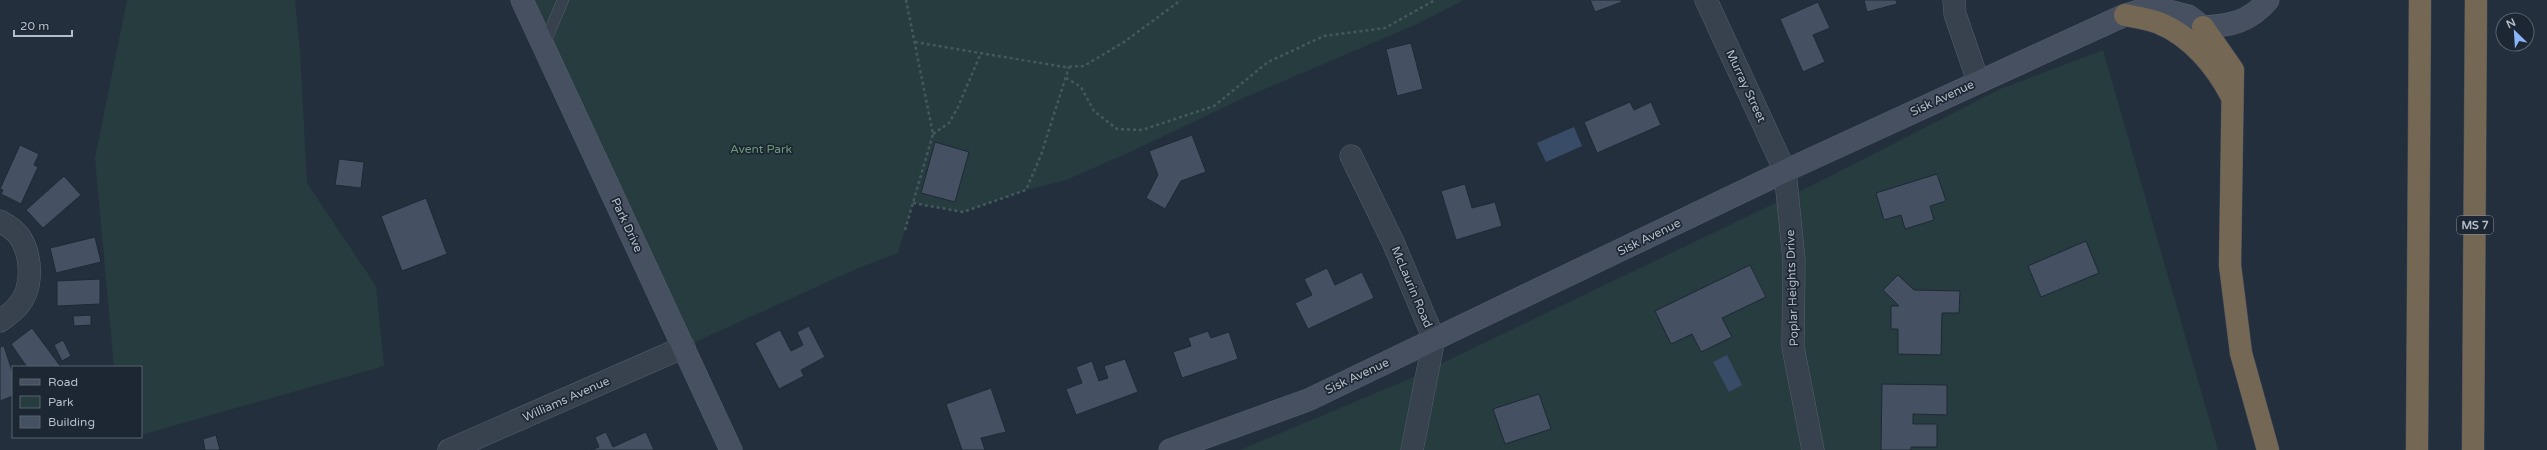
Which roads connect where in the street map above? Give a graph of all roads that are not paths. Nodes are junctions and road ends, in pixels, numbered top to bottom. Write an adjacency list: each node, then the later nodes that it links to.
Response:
1 (522, 0): 11 (street, Park Drive)
2 (563, 0): 11 (lane)
3 (1706, 0): 15 (street, Murray Street)
4 (1954, 0): 12 (street)
5 (2142, 0): 10 (street, Sisk Avenue)
6 (2268, 0): 9 (street, Sisk Avenue)
7 (2420, 0): 26 (highway)
8 (2476, 0): 27 (highway, MS 7)
9 (2190, 14): 10 (street, Sisk Avenue); 13 (highway)
10 (2125, 15): 12 (street, Sisk Avenue); 13 (highway)
11 (544, 46): 19 (street, Park Drive)
12 (1978, 81): 15 (street, Sisk Avenue)
13 (2234, 102): 25 (highway)
14 (1351, 156): 18 (street, McLaurin Road)
15 (1785, 172): 18 (street, Sisk Avenue); 24 (street, Poplar Heights Drive)
16 (0, 221): 17 (street)
17 (0, 321)
18 (1434, 339): 22 (street, Sisk Avenue); 23 (street, McLaurin Road)
19 (684, 347): 20 (street, Williams Avenue); 21 (street, Park Drive)
20 (449, 450)
21 (731, 450)
22 (1170, 450)
23 (1412, 450)
24 (1813, 450)
25 (2268, 450)
26 (2418, 450)
27 (2473, 450)

